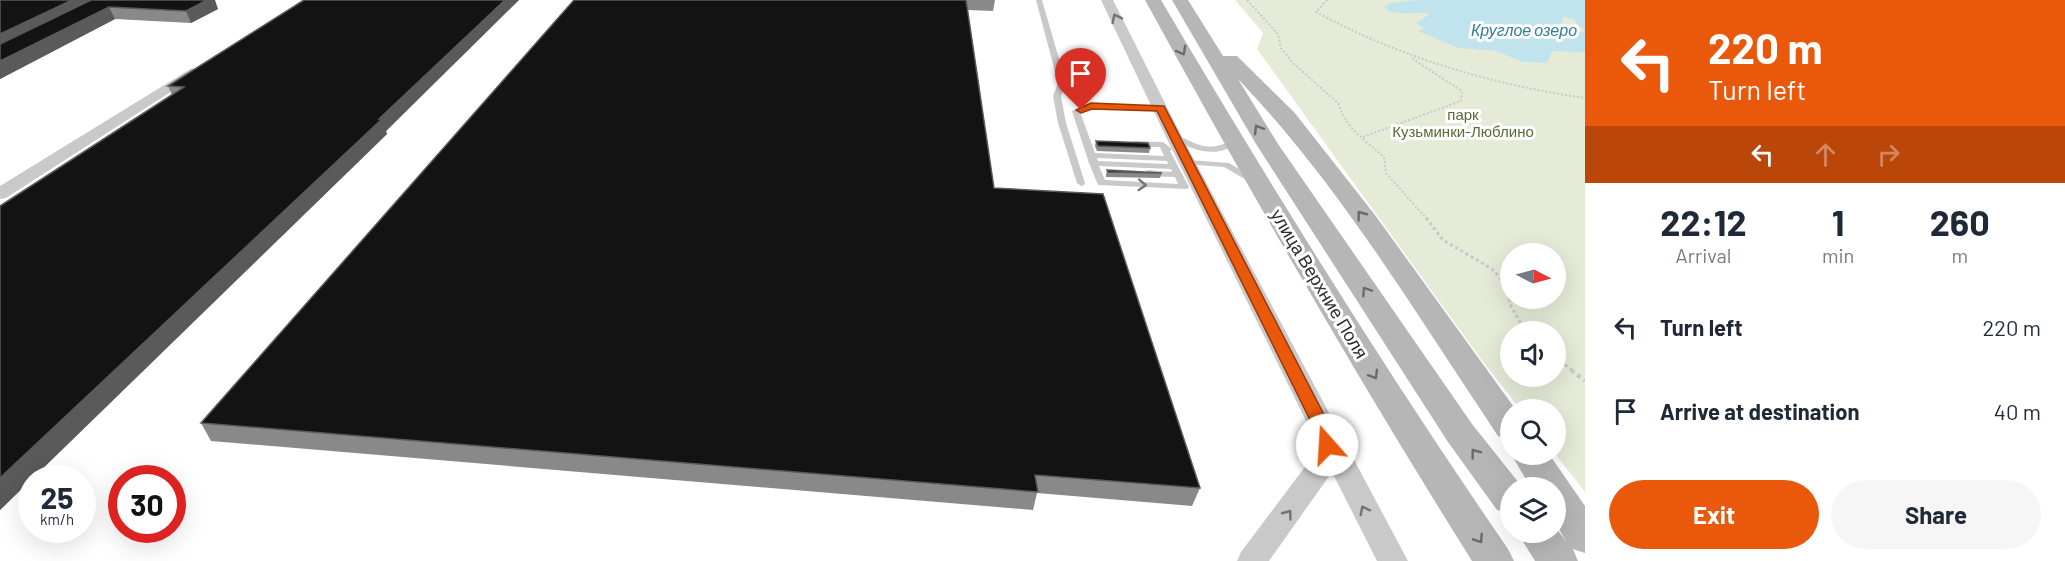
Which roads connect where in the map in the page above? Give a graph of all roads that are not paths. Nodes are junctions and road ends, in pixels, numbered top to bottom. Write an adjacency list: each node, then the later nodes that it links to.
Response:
1 (1039, 0): 14 (lane)
2 (1107, 0): 7 (street, one-way to 2)
3 (1154, 0): 10 (main road, улица Верхние Поля, one-way to 10)
4 (1180, 0): 5 (main road, улица Верхние Поля)
5 (1200, 30): 16 (main road, one-way to 5); 18 (main road, улица Верхние Поля, one-way to 5)
6 (203, 65): 15 (street)
7 (1161, 108): 11 (lane); 12 (street)
8 (1097, 142): 11 (lane)
9 (1120, 143): 12 (lane)
10 (1233, 143): 12 (lane); 13 (main road, улица Верхние Поля)
11 (1091, 155): 12 (lane); 12 (lane); 12 (lane, one-way to 12)
12 (1173, 157): 13 (lane); 17 (street)
13 (1256, 181): 24 (main road, улица Верхние Поля, one-way to 24)
14 (1081, 183)
15 (0, 194)
16 (1500, 413)
17 (1325, 432): 22 (street, one-way to 17); 23 (street, one-way to 17)
18 (1500, 486)
19 (1566, 509): 20 (main road)
20 (1585, 537)
21 (1544, 543): 25 (main road)
22 (1387, 554)
23 (1252, 561)
24 (1494, 561)
25 (1558, 561)

